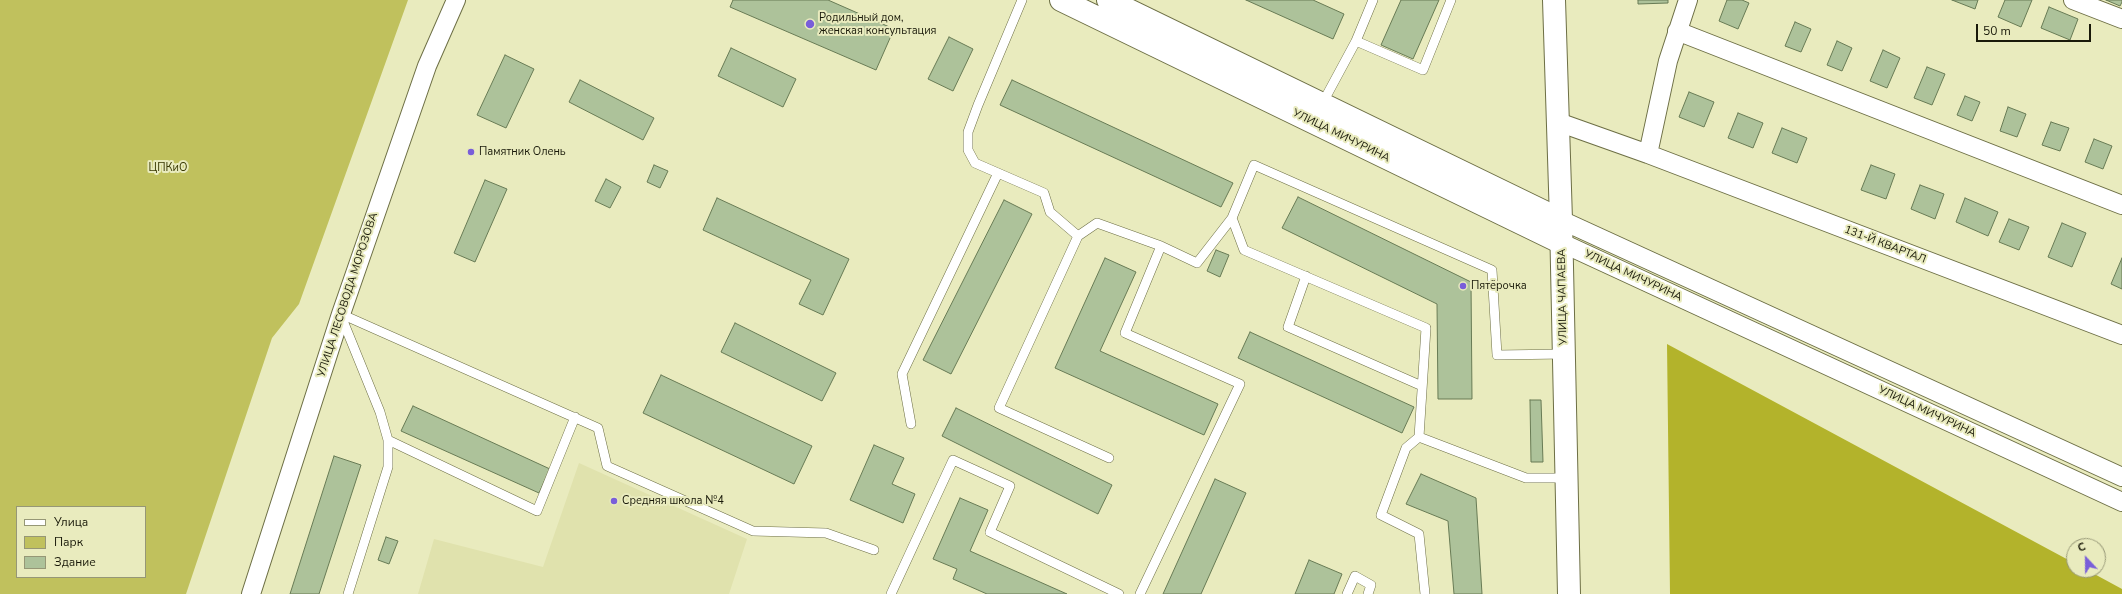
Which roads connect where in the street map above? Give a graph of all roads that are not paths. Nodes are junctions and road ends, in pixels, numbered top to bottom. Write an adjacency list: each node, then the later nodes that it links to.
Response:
1 (456, 0): 24 (street, УЛИЦА ЛЕСОВОДА МОРОЗОВА)
2 (1022, 0): 16 (lane)
3 (1061, 0): 21 (street, УЛИЦА МИЧУРИНА)
4 (1108, 0): 13 (street, УЛИЦА МИЧУРИНА)
5 (1451, 0): 12 (lane)
6 (1554, 0): 14 (street, УЛИЦА ЧАПАЕВА)
7 (1688, 0): 11 (street)
8 (2073, 0): 10 (street)
9 (1371, 1): 12 (lane)
10 (2122, 19)
11 (1677, 31): 15 (street); 17 (street)
12 (1356, 41): 13 (lane)
13 (1322, 105): 19 (street, УЛИЦА МИЧУРИНА)
14 (1558, 122): 15 (street, 131-Й КВАРТАЛ); 19 (street, УЛИЦА ЧАПАЕВА)
15 (1648, 154): 25 (street, 131-Й КВАРТАЛ)
16 (998, 173): 20 (lane); 29 (lane)
17 (2122, 206)
18 (1232, 218): 22 (lane); 23 (lane); 26 (lane)
19 (1561, 220): 21 (street, УЛИЦА ЧАПАЕВА); 33 (street, УЛИЦА МИЧУРИНА)
20 (1078, 236): 22 (lane); 32 (lane)
21 (1562, 243): 26 (street, УЛИЦА ЧАПАЕВА); 35 (street, УЛИЦА МИЧУРИНА)
22 (1161, 246): 41 (lane)
23 (1306, 276): 27 (lane); 27 (lane)
24 (341, 314): 28 (lane); 31 (lane); 37 (street, УЛИЦА ЛЕСОВОДА МОРОЗОВА)
25 (2122, 335)
26 (1564, 354): 34 (street, УЛИЦА ЧАПАЕВА)
27 (1422, 386): 30 (lane)
28 (575, 417): 31 (lane); 36 (lane)
29 (912, 424)
30 (1419, 437): 34 (lane); 44 (lane)
31 (388, 440): 38 (lane)
32 (1109, 458)
33 (2122, 477)
34 (1566, 478): 45 (street, УЛИЦА ЧАПАЕВА)
35 (2122, 502)
36 (874, 550)
37 (251, 594)
38 (348, 594)
39 (891, 594): 40 (lane)
40 (1119, 594)
41 (1140, 594)
42 (1347, 594): 43 (lane)
43 (1368, 594)
44 (1425, 594)
45 (1569, 594)

